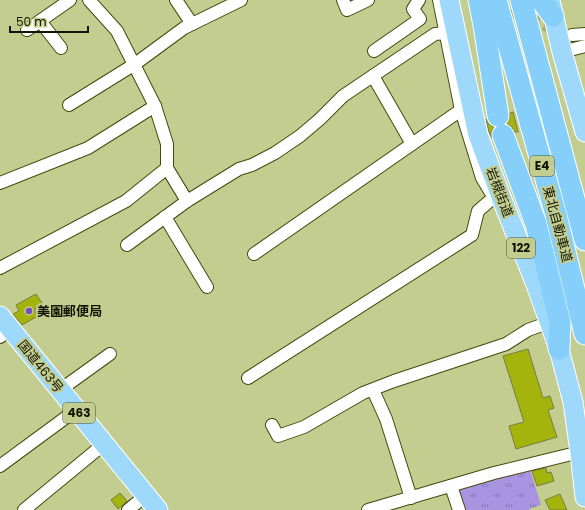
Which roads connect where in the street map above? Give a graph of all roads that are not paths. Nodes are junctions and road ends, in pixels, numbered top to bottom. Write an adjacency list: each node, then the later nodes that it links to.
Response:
1 (70, 0): 14 (street)
2 (89, 0): 24 (street)
3 (176, 0): 15 (street)
4 (241, 0): 15 (street)
5 (343, 0): 6 (street)
6 (368, 0)
7 (419, 0): 22 (street)
8 (438, 0): 17 (street)
9 (449, 0): 33 (highway, 岩槻街道 / 122)
10 (479, 0): 44 (highway)
11 (496, 0): 43 (highway, 東北自動車道 / E4)
12 (522, 0): 36 (highway, 東北自動車道 / E4)
13 (548, 5): 23 (highway)
14 (40, 21): 16 (street); 21 (street)
15 (192, 24): 24 (street)
16 (27, 30)
17 (446, 34): 25 (street); 28 (street)
18 (585, 34): 19 (street)
19 (572, 35)
20 (585, 46): 23 (street)
21 (61, 48)
22 (374, 51)
23 (562, 52): 29 (highway)
24 (135, 64): 26 (street); 27 (street)
25 (373, 76): 30 (street); 34 (street)
26 (69, 105)
27 (155, 106): 31 (street); 32 (street)
28 (461, 110): 30 (street); 33 (street)
29 (585, 132)
30 (412, 144): 38 (street)
31 (167, 168): 34 (street); 39 (street)
32 (0, 183)
33 (498, 200): 41 (highway, 岩槻街道 / 122); 46 (street)
34 (187, 201): 35 (street)
35 (165, 217): 37 (street); 40 (street)
36 (585, 240)
37 (127, 245)
38 (254, 254)
39 (0, 268)
40 (207, 287)
41 (550, 322): 44 (highway, 岩槻街道 / 122); 48 (street)
42 (4, 327): 47 (highway, 国道463号 / 463)
43 (585, 334)
44 (559, 349): 52 (highway, 岩槻街道 / 122)
45 (110, 354): 47 (street)
46 (248, 378)
47 (60, 390): 49 (highway, 国道463号 / 463)
48 (373, 390): 50 (street); 57 (street)
49 (76, 410): 51 (highway, 国道463号 / 463); 53 (street)
50 (272, 425)
51 (104, 444): 55 (highway, 国道463号 / 463); 58 (street)
52 (580, 452): 54 (street); 56 (highway, 岩槻街道 / 122)
53 (0, 466)
54 (450, 486): 57 (street); 62 (street)
55 (146, 495): 59 (street); 60 (highway, 国道463号 / 463)
56 (585, 497)
57 (412, 498): 61 (street)
58 (24, 510)
59 (128, 510)
60 (158, 510)
61 (368, 510)
62 (459, 510)

